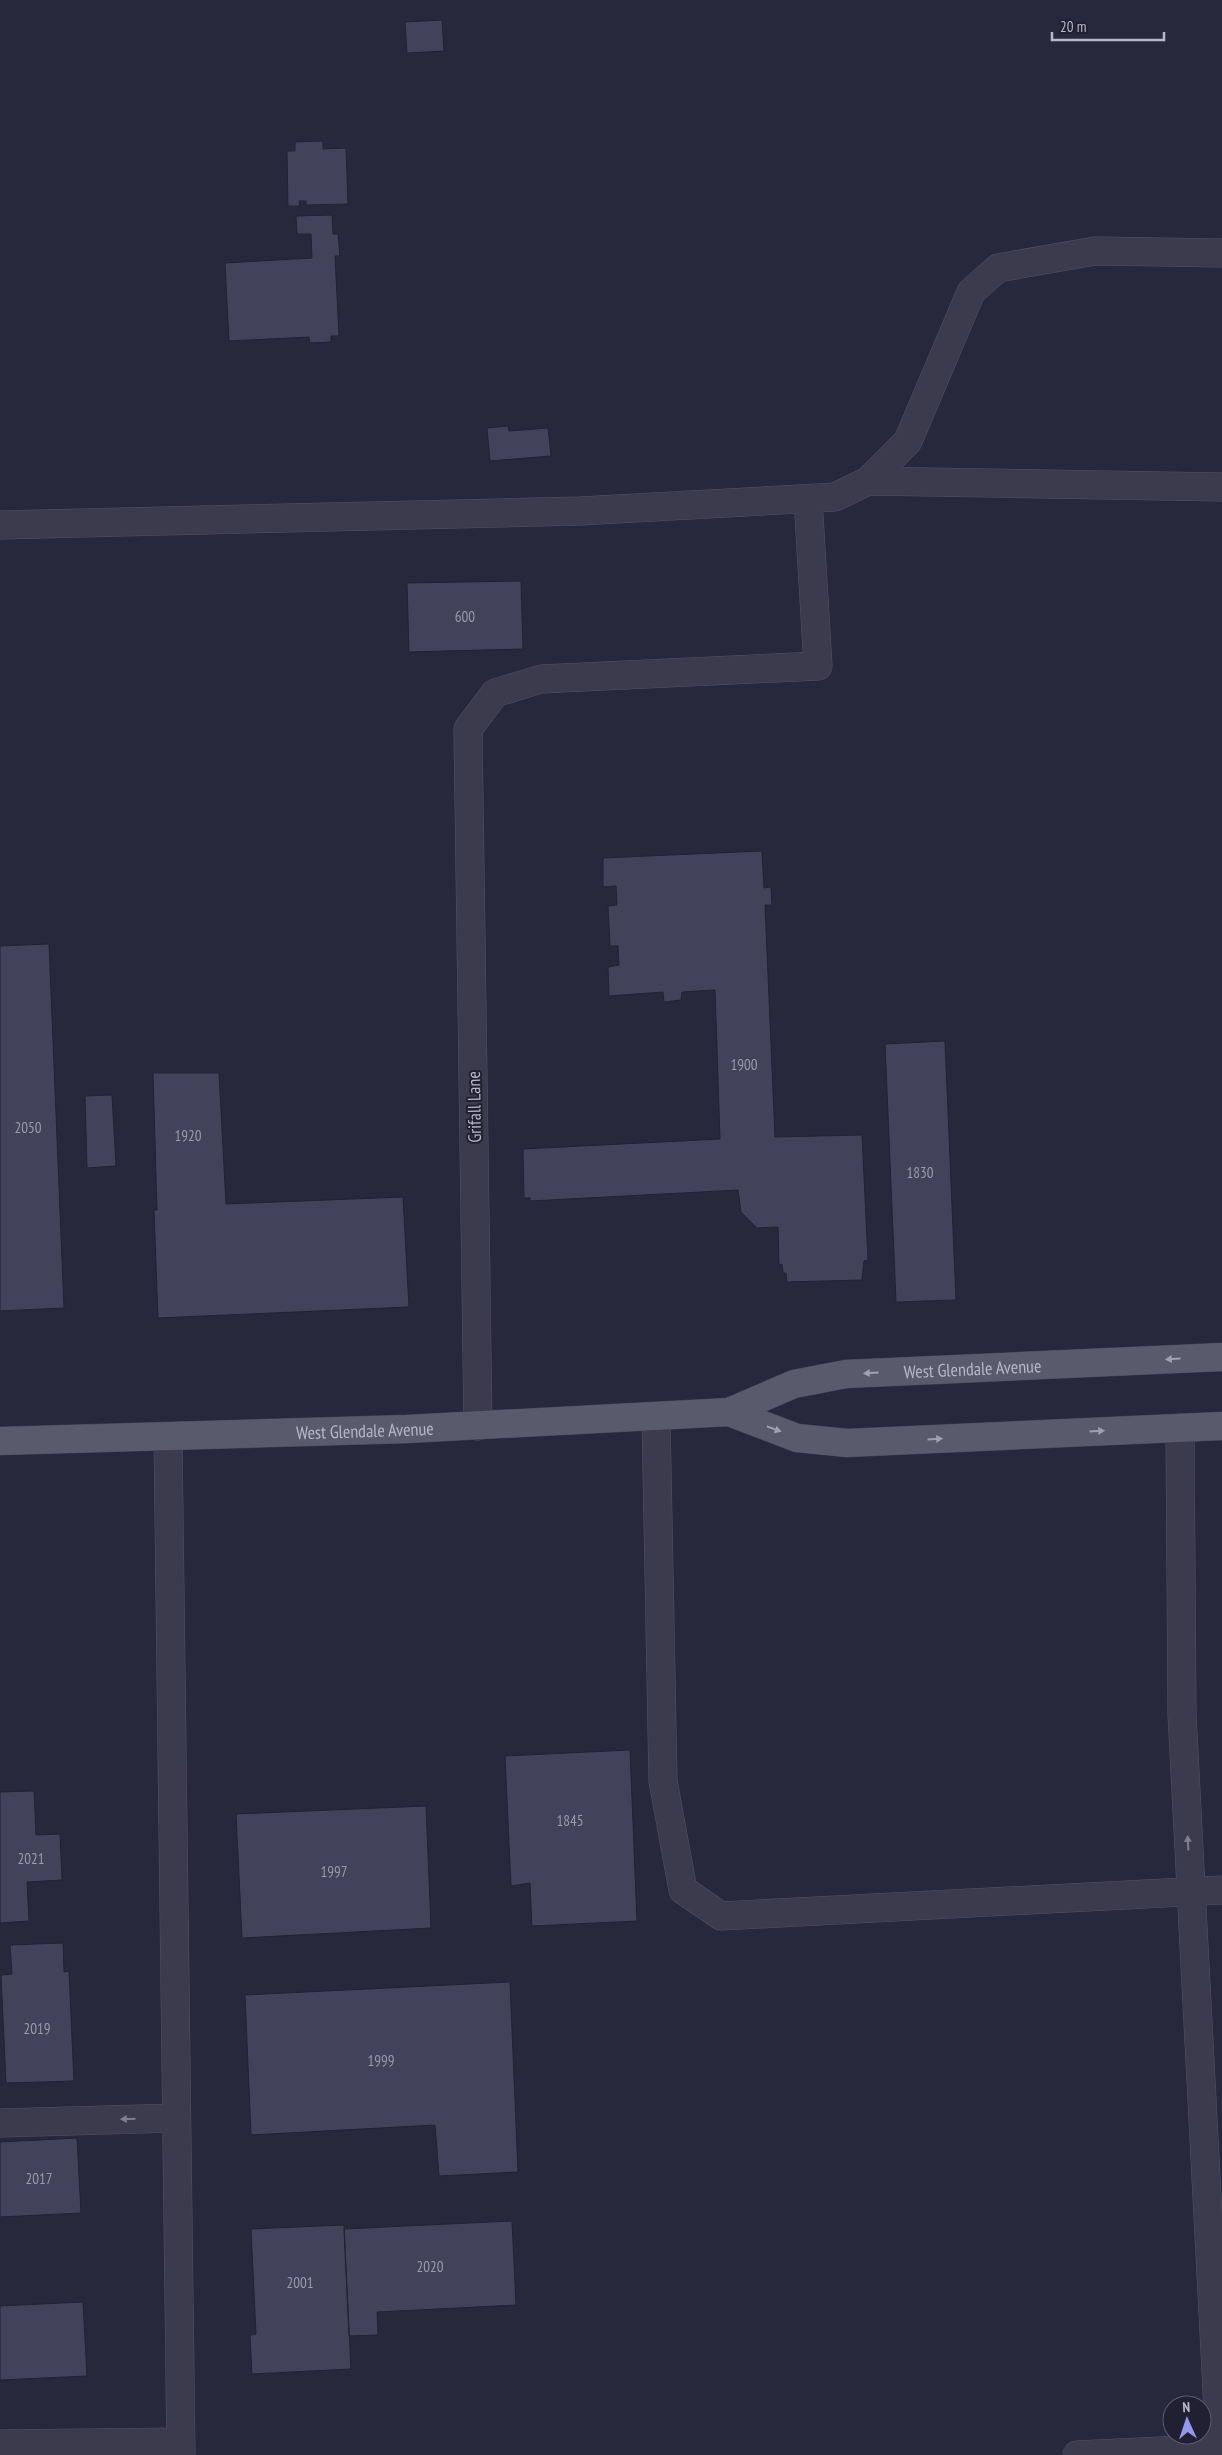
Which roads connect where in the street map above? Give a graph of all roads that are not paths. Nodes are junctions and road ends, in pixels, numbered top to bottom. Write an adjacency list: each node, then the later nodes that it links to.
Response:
1 (1222, 253): 2 (street)
2 (868, 481): 3 (street); 4 (street)
3 (1222, 486)
4 (808, 499): 5 (street); 9 (street, Grifall Lane)
5 (0, 525)
6 (1222, 1357): 7 (main road, West Glendale Avenue, one-way to 7)
7 (729, 1412): 8 (main road, West Glendale Avenue); 11 (main road, West Glendale Avenue, one-way to 11)
8 (656, 1417): 9 (main road, West Glendale Avenue); 15 (street)
9 (478, 1426): 12 (main road, West Glendale Avenue)
10 (1222, 1426): 11 (main road, West Glendale Avenue)
11 (1180, 1428): 15 (street, one-way to 11)
12 (168, 1437): 13 (main road, West Glendale Avenue); 16 (street)
13 (0, 1441)
14 (1222, 1890): 15 (street)
15 (1191, 1892): 18 (street)
16 (176, 2118): 17 (street, one-way to 17); 20 (street)
17 (0, 2123)
18 (1214, 2202): 21 (street)
19 (0, 2444): 20 (street)
20 (181, 2448)
21 (1221, 2448): 22 (street)
22 (1077, 2455)

